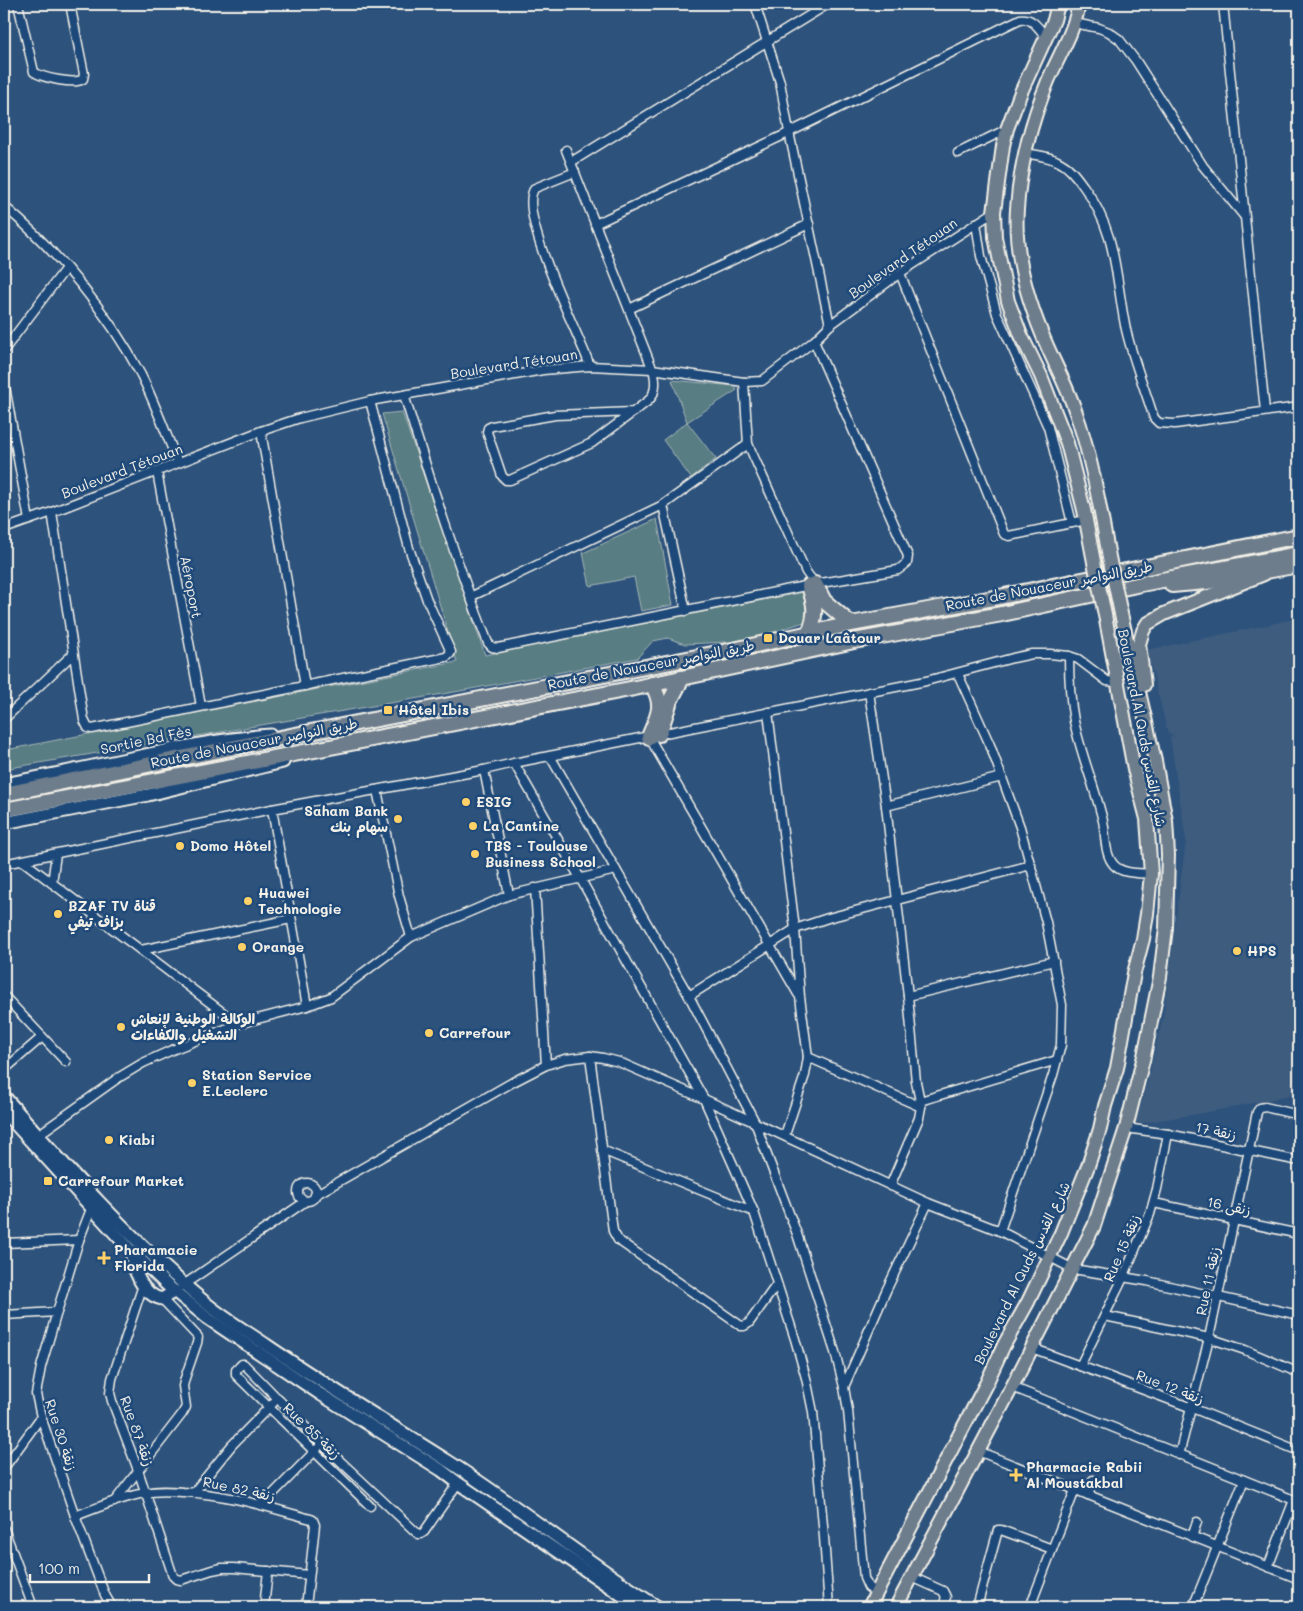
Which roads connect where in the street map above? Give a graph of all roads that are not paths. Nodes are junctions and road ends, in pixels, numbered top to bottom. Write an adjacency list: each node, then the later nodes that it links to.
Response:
1 (18, 4): 2 (street)
2 (70, 4)
3 (756, 4): 10 (street)
4 (828, 4): 10 (street)
5 (1058, 4): 9 (main road, Boulevard Al Quds شارع القدس)
6 (1078, 4): 8 (main road, Boulevard Al Quds شارع القدس)
7 (1223, 4): 20 (street)
8 (1074, 24): 15 (main road, Boulevard Al Quds شارع القدس); 20 (street)
9 (1046, 38): 11 (main road, Boulevard Al Quds شارع القدس); 12 (street)
10 (768, 41): 12 (street); 16 (street)
11 (1007, 129): 14 (street); 19 (main road, Boulevard Al Quds شارع القدس)
12 (789, 132): 22 (street); 23 (street)
13 (566, 150): 16 (street)
14 (958, 153)
15 (1024, 154): 37 (street); 67 (main road, Boulevard Al Quds شارع القدس, bridge)
16 (571, 162): 17 (street)
17 (575, 172): 22 (street); 30 (street)
18 (4, 206): 24 (street)
19 (994, 212): 21 (street, Boulevard Tétouan); 46 (main road, Boulevard Al Quds شارع القدس)
20 (1245, 216): 37 (street)
21 (976, 223): 25 (street, Boulevard Tétouan); 47 (street)
22 (595, 224): 26 (street)
23 (809, 224): 26 (street); 27 (street)
24 (66, 268): 29 (street); 41 (street)
25 (900, 273): 27 (street, Boulevard Tétouan); 47 (street)
26 (629, 309): 31 (street)
27 (830, 325): 28 (street, Boulevard Tétouan)
28 (814, 342): 33 (street, Boulevard Tétouan); 54 (street)
29 (4, 350)
30 (590, 366): 31 (street, Boulevard Tétouan); 34 (street, Boulevard Tétouan)
31 (652, 369): 33 (street, Boulevard Tétouan); 38 (street)
32 (4, 381): 45 (street)
33 (744, 382): 40 (street)
34 (404, 395): 35 (street, Boulevard Tétouan); 55 (street)
35 (370, 402): 39 (street, Boulevard Tétouan); 65 (street)
36 (1299, 407): 37 (street)
37 (1265, 411)
38 (634, 412): 38 (street)
39 (261, 431): 41 (street, Boulevard Tétouan); 65 (street)
40 (748, 444): 43 (street); 54 (street)
41 (178, 463): 42 (street, Boulevard Tétouan)
42 (157, 472): 44 (street, Boulevard Tétouan); 68 (street, Aéroport)
43 (663, 505): 55 (street); 56 (street)
44 (52, 512): 45 (street, Boulevard Tétouan); 59 (street)
45 (29, 520): 48 (street, Boulevard Tétouan)
46 (1086, 520): 47 (street); 63 (main road, Boulevard Al Quds شارع القدس, bridge)
47 (1072, 523)
48 (4, 529)
49 (1299, 536): 57 (highway, Route de Nouaceur طريق النواصر)
50 (1299, 554): 53 (highway, Route de Nouaceur طريق النواصر)
51 (1299, 565): 52 (highway)
52 (1271, 571): 53 (highway); 67 (main road)
53 (1141, 584): 62 (highway, Route de Nouaceur طريق النواصر)
54 (812, 585): 56 (street); 57 (highway); 58 (highway)
55 (470, 597): 56 (street)
56 (686, 611)
57 (851, 624): 58 (highway, Route de Nouaceur طريق النواصر)
58 (810, 633): 71 (highway, Route de Nouaceur طريق النواصر)
59 (73, 654): 68 (street); 70 (street)
60 (1069, 656): 61 (street); 63 (street); 90 (street)
61 (958, 674): 66 (street); 77 (street)
62 (682, 678): 64 (highway, Route de Nouaceur طريق النواصر); 72 (highway)
63 (1116, 682): 90 (main road, Boulevard Al Quds شارع القدس)
64 (652, 684): 72 (highway); 73 (highway, Route de Nouaceur طريق النواصر)
65 (305, 686): 68 (street)
66 (869, 692): 69 (street); 81 (street)
67 (1140, 699): 121 (main road, Boulevard Al Quds شارع القدس)
68 (201, 706)
69 (768, 712): 72 (street); 97 (street)
70 (4, 719)
71 (295, 735): 78 (main road, Sortie Bd Fès); 80 (highway, Route de Nouaceur طريق النواصر)
72 (654, 739): 74 (street); 99 (street)
73 (302, 752): 83 (highway, Route de Nouaceur طريق النواصر); 84 (main road)
74 (550, 756): 75 (street); 89 (street)
75 (514, 763): 76 (street); 91 (street)
76 (484, 770): 79 (street); 94 (street)
77 (1002, 777): 81 (street); 88 (street)
78 (4, 784)
79 (377, 790): 82 (street); 98 (street)
80 (4, 794)
81 (886, 806): 95 (street)
82 (272, 809): 85 (street); 96 (street)
83 (4, 810)
84 (4, 824)
85 (56, 854): 86 (street); 92 (street)
86 (23, 861): 87 (street); 92 (street)
87 (4, 864)
88 (1031, 865): 95 (street); 101 (street)
89 (616, 870): 91 (street); 103 (street)
90 (1151, 874): 141 (main road, Boulevard Al Quds شارع القدس)
91 (580, 878): 93 (street); 116 (street)
92 (52, 882): 100 (street)
93 (536, 888): 94 (street); 113 (street)
94 (509, 895): 98 (street)
95 (896, 901): 97 (street); 104 (street)
96 (291, 918): 100 (street); 106 (street)
97 (795, 929): 99 (street); 105 (street)
98 (411, 937): 106 (street)
99 (770, 945): 103 (street); 105 (street)
100 (141, 950): 107 (street)
101 (1054, 961): 104 (street); 111 (street)
102 (4, 996): 108 (street)
103 (689, 996): 120 (street)
104 (908, 996): 117 (street)
105 (800, 997): 110 (street)
106 (307, 1006): 107 (street)
107 (238, 1024): 123 (street)
108 (42, 1036): 112 (street); 114 (street)
109 (590, 1056): 113 (street); 116 (street); 125 (street)
110 (808, 1057): 117 (street); 124 (street)
111 (1057, 1060): 117 (street); 136 (street)
112 (66, 1062)
113 (546, 1065): 129 (street)
114 (4, 1070)
115 (4, 1096): 123 (main road)
116 (704, 1099): 120 (street); 134 (street)
117 (921, 1104): 128 (street)
118 (4, 1112): 133 (main road)
119 (1299, 1114): 126 (street, Rue 11 زنقة)
120 (755, 1122): 124 (street); 158 (street)
121 (1126, 1128): 122 (street, زنقة 17); 142 (main road, Boulevard Al Quds شارع القدس)
122 (1168, 1134): 126 (street, زنقة 17); 131 (street, Rue 15 زنقة)
123 (38, 1135): 144 (main road)
124 (785, 1135): 128 (street)
125 (602, 1150): 134 (street); 145 (street)
126 (1249, 1151): 127 (street, زنقة 17); 135 (street, Rue 11 زنقة)
127 (1299, 1161)
128 (890, 1186): 132 (street)
129 (315, 1195): 130 (street); 130 (street)
130 (306, 1201): 144 (street)
131 (1154, 1202): 135 (street, زنقى 16); 143 (street, Rue 15 زنقة)
132 (928, 1203): 136 (street); 158 (street)
133 (91, 1209): 138 (street, Rue 30 زنقة); 140 (main road)
134 (754, 1212): 145 (street)
135 (1234, 1220): 137 (street, زنقى 16); 148 (street, Rue 11 زنقة)
136 (1000, 1232): 141 (street)
137 (1299, 1234)
138 (79, 1240): 139 (street); 150 (street, Rue 30 زنقة)
139 (4, 1242)
140 (131, 1251): 146 (main road); 147 (main road)
141 (1050, 1256): 142 (street); 193 (main road, Boulevard Al Quds شارع القدس)
142 (1073, 1268): 143 (street); 155 (main road, Boulevard Al Quds شارع القدس)
143 (1124, 1278): 148 (street); 153 (street, Rue 15 زنقة)
144 (185, 1284): 147 (street); 199 (main road)
145 (777, 1284): 200 (street)
146 (143, 1285): 149 (main road); 170 (street, Rue 87 زنقة)
147 (175, 1291): 149 (main road); 173 (main road)
148 (1218, 1296): 152 (street); 154 (street, Rue 11 زنقة)
149 (162, 1299): 170 (street)
150 (56, 1312): 151 (street); 163 (street, Rue 30 زنقة)
151 (4, 1315)
152 (1299, 1315)
153 (1105, 1316): 154 (street); 156 (street, Rue 15 زنقة)
154 (1209, 1338): 157 (street); 162 (street, Rue 11 زنقة)
155 (1032, 1348): 156 (street, Rue 12 زنقة); 159 (main road, Boulevard Al Quds شارع القدس)
156 (1080, 1366): 162 (street, Rue 12 زنقة)
157 (1299, 1373)
158 (844, 1387): 193 (street)
159 (1012, 1387): 165 (main road, Boulevard Al Quds شارع القدس); 168 (street)
160 (278, 1398): 161 (street); 161 (street, Rue 85 زنقة); 164 (street)
161 (268, 1407): 167 (street, Rue 85 زنقة); 175 (street)
162 (1192, 1408): 166 (street, Rue 12 زنقة); 168 (street, Rue 11 زنقة)
163 (41, 1417): 169 (street); 182 (street, Rue 30 زنقة)
164 (322, 1444): 167 (street); 173 (street)
165 (978, 1451): 174 (street); 191 (main road, Boulevard Al Quds شارع القدس)
166 (1299, 1451)
167 (314, 1452): 180 (street); 181 (street, Rue 85 زنقة)
168 (1179, 1455): 172 (street)
169 (4, 1468)
170 (138, 1470): 176 (street, Rue 87 زنقة); 179 (street)
171 (1093, 1480): 177 (street)
172 (1244, 1480): 178 (street); 186 (street)
173 (458, 1483): 198 (main road)
174 (1075, 1490): 177 (street); 187 (street)
175 (194, 1492): 176 (street, Rue 82 زنقة); 180 (street, Rue 82 زنقة)
176 (145, 1493): 179 (street, Rue 82 زنقة); 189 (street, Rue 87 زنقة)
177 (1088, 1495): 185 (street)
178 (1297, 1501): 188 (street)
179 (114, 1502): 182 (street, Rue 82 زنقة)
180 (262, 1505): 190 (street, Rue 82 زنقة)
181 (370, 1506)
182 (75, 1516): 195 (street, Rue 30 زنقة)
183 (1198, 1522): 185 (street)
184 (4, 1529): 194 (street)
185 (1192, 1536): 186 (street)
186 (1218, 1546): 188 (street); 206 (street)
187 (1052, 1549): 204 (street); 205 (street)
188 (1268, 1567): 192 (street)
189 (268, 1571): 190 (street); 196 (street)
190 (309, 1575): 197 (street, Rue 82 زنقة)
191 (912, 1577): 202 (main road, Boulevard Al Quds شارع القدس); 203 (street)
192 (1299, 1579)
193 (876, 1593): 201 (main road, Boulevard Al Quds شارع القدس)
194 (33, 1607)
195 (112, 1607)
196 (264, 1607)
197 (306, 1607)
198 (639, 1607)
199 (658, 1607)
200 (829, 1607)
201 (869, 1607)
202 (896, 1607)
203 (943, 1607)
204 (977, 1607)
205 (1030, 1607)
206 (1193, 1607)

